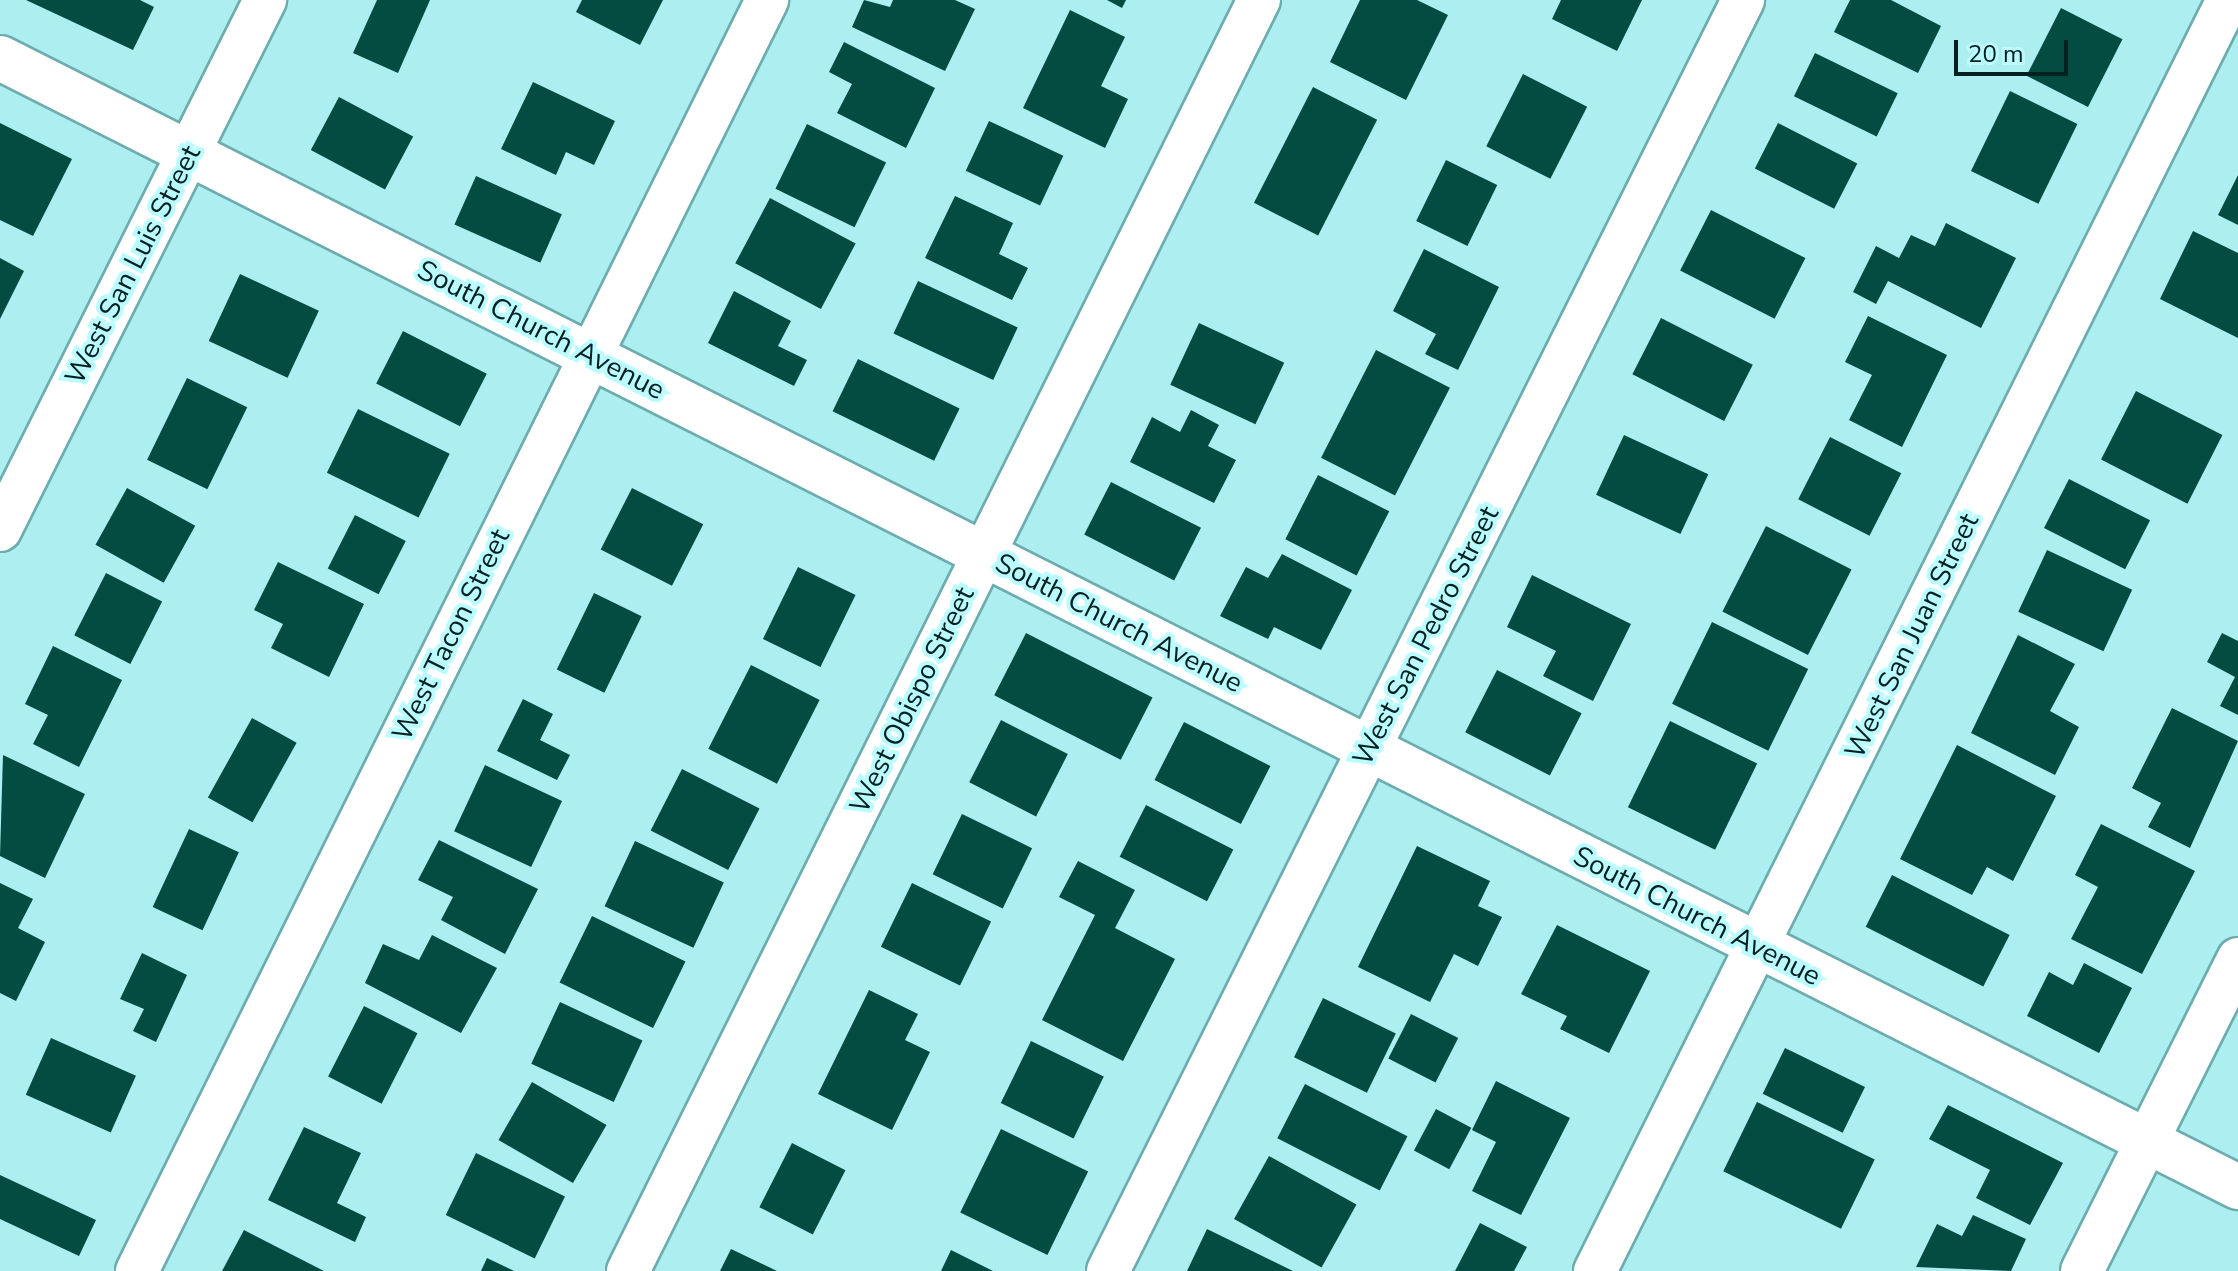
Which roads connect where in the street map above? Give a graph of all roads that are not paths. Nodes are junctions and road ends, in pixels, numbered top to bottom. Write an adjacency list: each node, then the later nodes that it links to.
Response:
1 (265, 0): 7 (street, West San Luis Street)
2 (767, 0): 8 (street, West Tacon Street)
3 (1259, 0): 10 (street, West Obispo Street)
4 (1743, 0): 11 (street, West San Pedro Street)
5 (2228, 0): 12 (street, West San Juan Street)
6 (0, 58): 7 (street, South Church Avenue)
7 (189, 152): 8 (street, South Church Avenue); 9 (street, West San Luis Street)
8 (591, 354): 10 (street, South Church Avenue); 16 (street, West Tacon Street)
9 (0, 530)
10 (984, 554): 11 (street, South Church Avenue); 17 (street, West Obispo Street)
11 (1369, 749): 12 (street, South Church Avenue); 18 (street, West San Pedro Street)
12 (1757, 946): 14 (street, South Church Avenue); 19 (street, West San Juan Street)
13 (2238, 959): 14 (street)
14 (2148, 1141): 15 (street, South Church Avenue); 20 (street)
15 (2238, 1187)
16 (137, 1271)
17 (628, 1271)
18 (1108, 1271)
19 (1595, 1271)
20 (2082, 1271)

